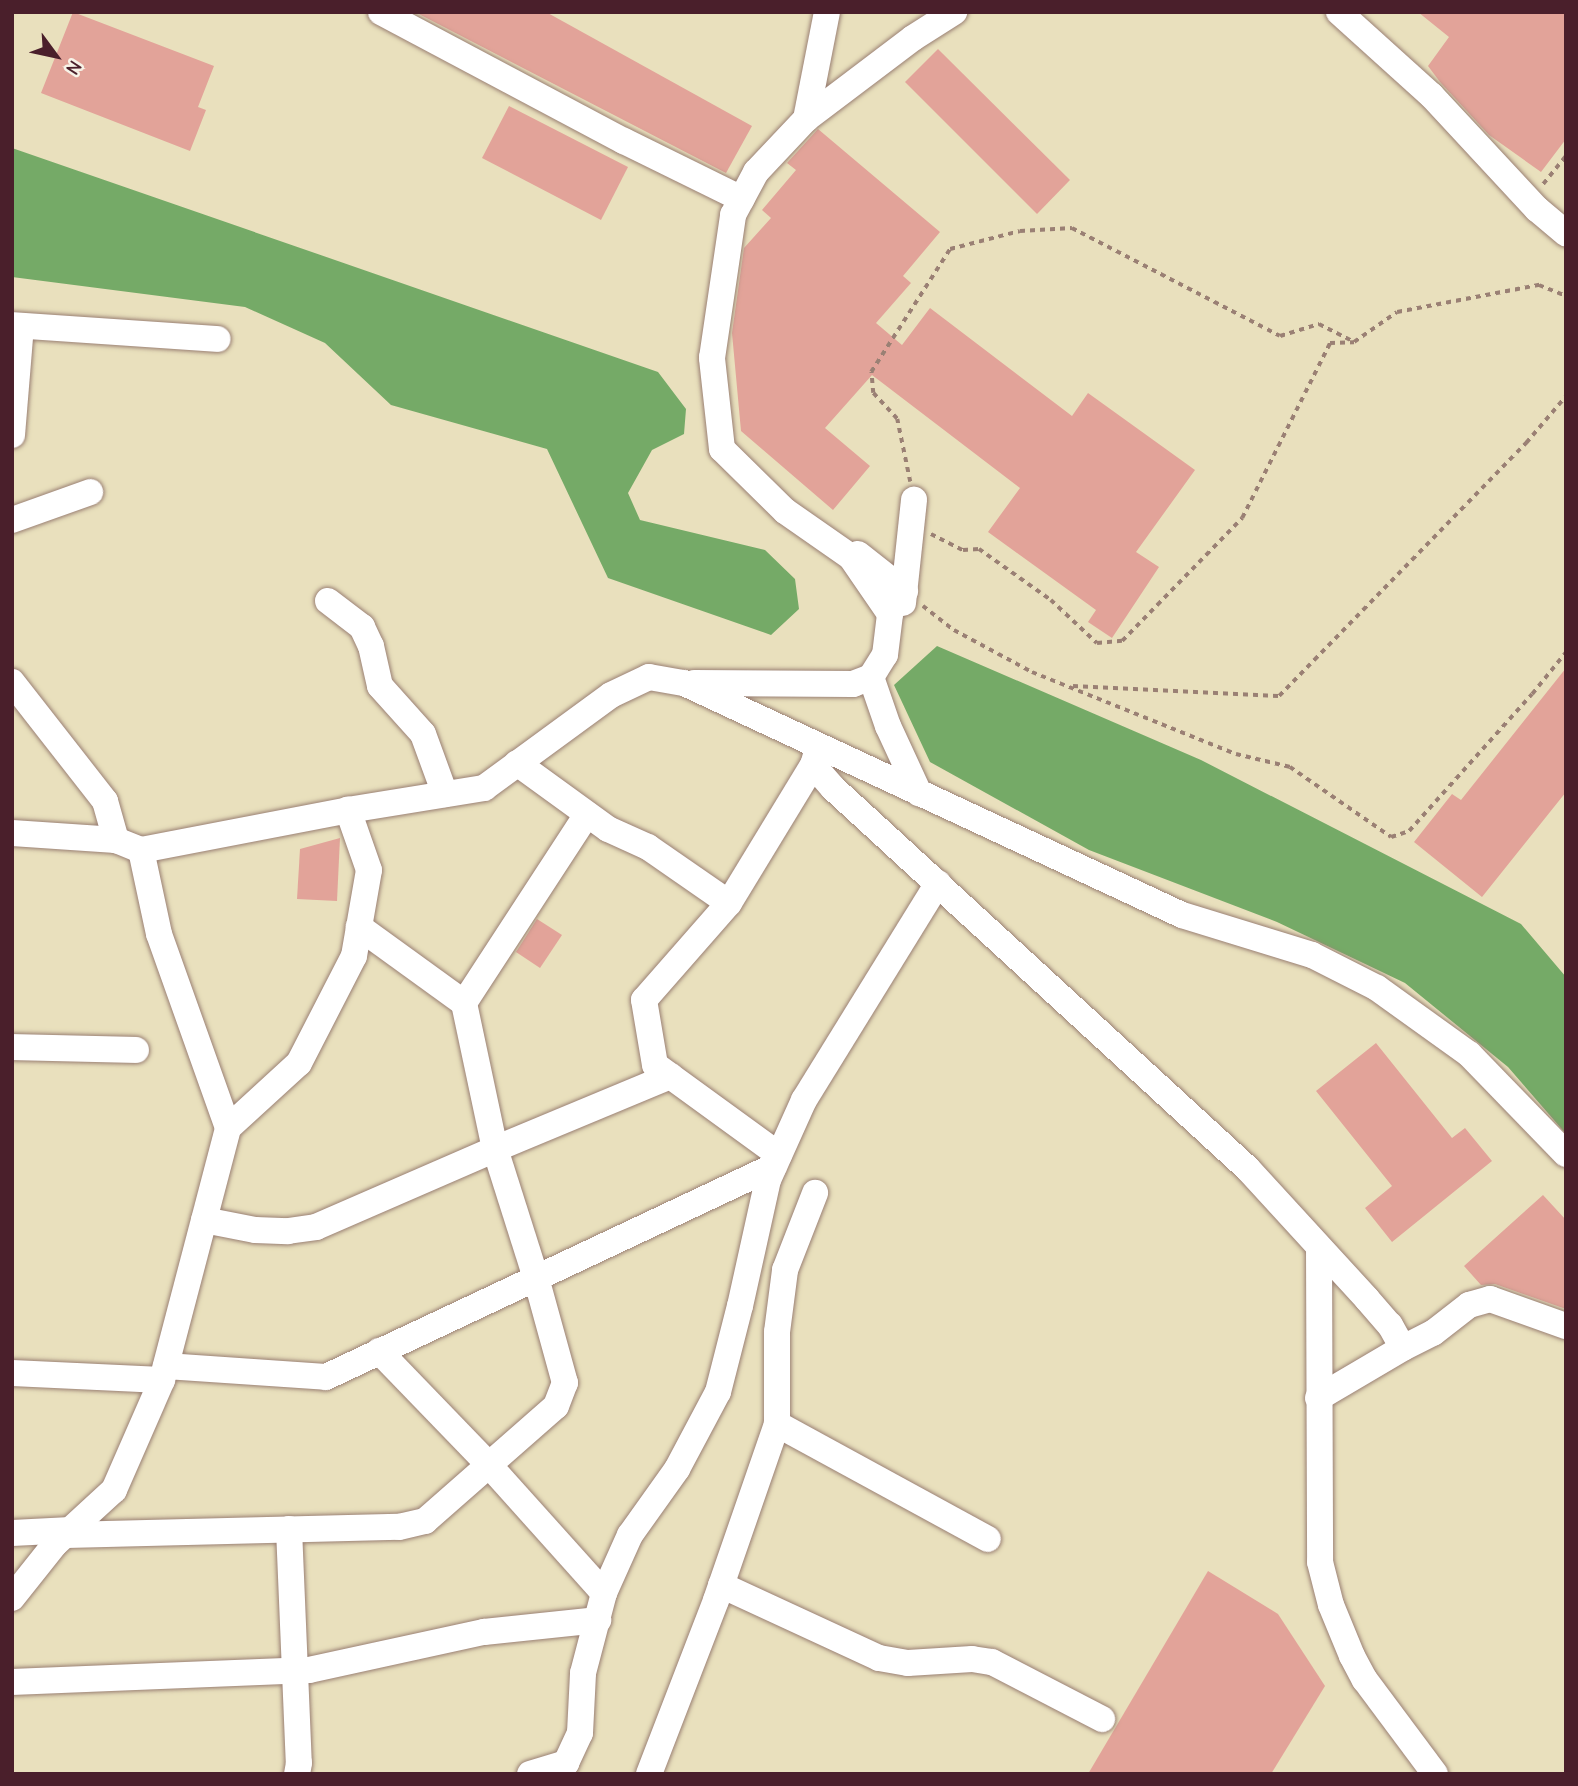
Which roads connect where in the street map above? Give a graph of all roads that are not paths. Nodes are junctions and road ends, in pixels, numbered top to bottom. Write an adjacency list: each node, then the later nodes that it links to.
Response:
1 (382, 12): 6 (street)
2 (827, 12): 5 (street)
3 (954, 12): 5 (street)
4 (1339, 12): 7 (street)
5 (806, 119): 6 (street)
6 (742, 198): 12 (street)
7 (1566, 233)
8 (17, 326): 9 (street); 10 (street)
9 (218, 339)
10 (12, 435)
11 (90, 492): 14 (street)
12 (785, 511): 15 (street); 17 (street)
13 (913, 512): 15 (street)
14 (12, 520)
15 (905, 591): 17 (street)
16 (328, 600): 24 (street)
17 (888, 629): 18 (street)
18 (871, 677): 20 (street); 23 (street)
19 (12, 681): 28 (street)
20 (684, 683): 21 (street); 22 (street)
21 (816, 757): 23 (street); 30 (street); 31 (street)
22 (517, 763): 24 (street); 26 (street)
23 (919, 793): 39 (street)
24 (445, 794): 25 (street)
25 (348, 810): 29 (street); 32 (street)
26 (587, 814): 31 (street); 33 (street)
27 (12, 833): 28 (street)
28 (116, 840): 29 (street)
29 (141, 850): 37 (street)
30 (938, 883): 40 (street); 43 (street)
31 (729, 903): 36 (street)
32 (359, 928): 33 (street); 37 (street)
33 (464, 1003): 38 (street)
34 (12, 1047): 35 (street)
35 (136, 1050)
36 (670, 1076): 38 (street); 40 (street)
37 (229, 1128): 42 (street)
38 (495, 1149): 42 (street); 44 (street)
39 (1566, 1154)
40 (776, 1161): 44 (street); 57 (street)
41 (815, 1193): 51 (street)
42 (204, 1220): 49 (street)
43 (1319, 1248): 46 (street); 50 (street)
44 (536, 1278): 47 (street); 52 (street)
45 (1566, 1326): 46 (street)
46 (1403, 1348): 50 (street)
47 (379, 1352): 49 (street); 52 (street)
48 (12, 1373): 49 (street)
49 (164, 1373): 55 (street)
50 (1318, 1398): 67 (street)
51 (777, 1424): 56 (street); 58 (street)
52 (489, 1465): 53 (street); 57 (street)
53 (289, 1530): 55 (street); 61 (street)
54 (12, 1532): 55 (street)
55 (68, 1532): 59 (street)
56 (988, 1539)
57 (604, 1593): 60 (street)
58 (718, 1593): 63 (street); 66 (street)
59 (12, 1598)
60 (598, 1620): 61 (street); 65 (street)
61 (295, 1670): 62 (street); 64 (street)
62 (12, 1682)
63 (1102, 1719)
64 (297, 1774)
65 (530, 1774)
66 (649, 1774)
67 (1435, 1774)

